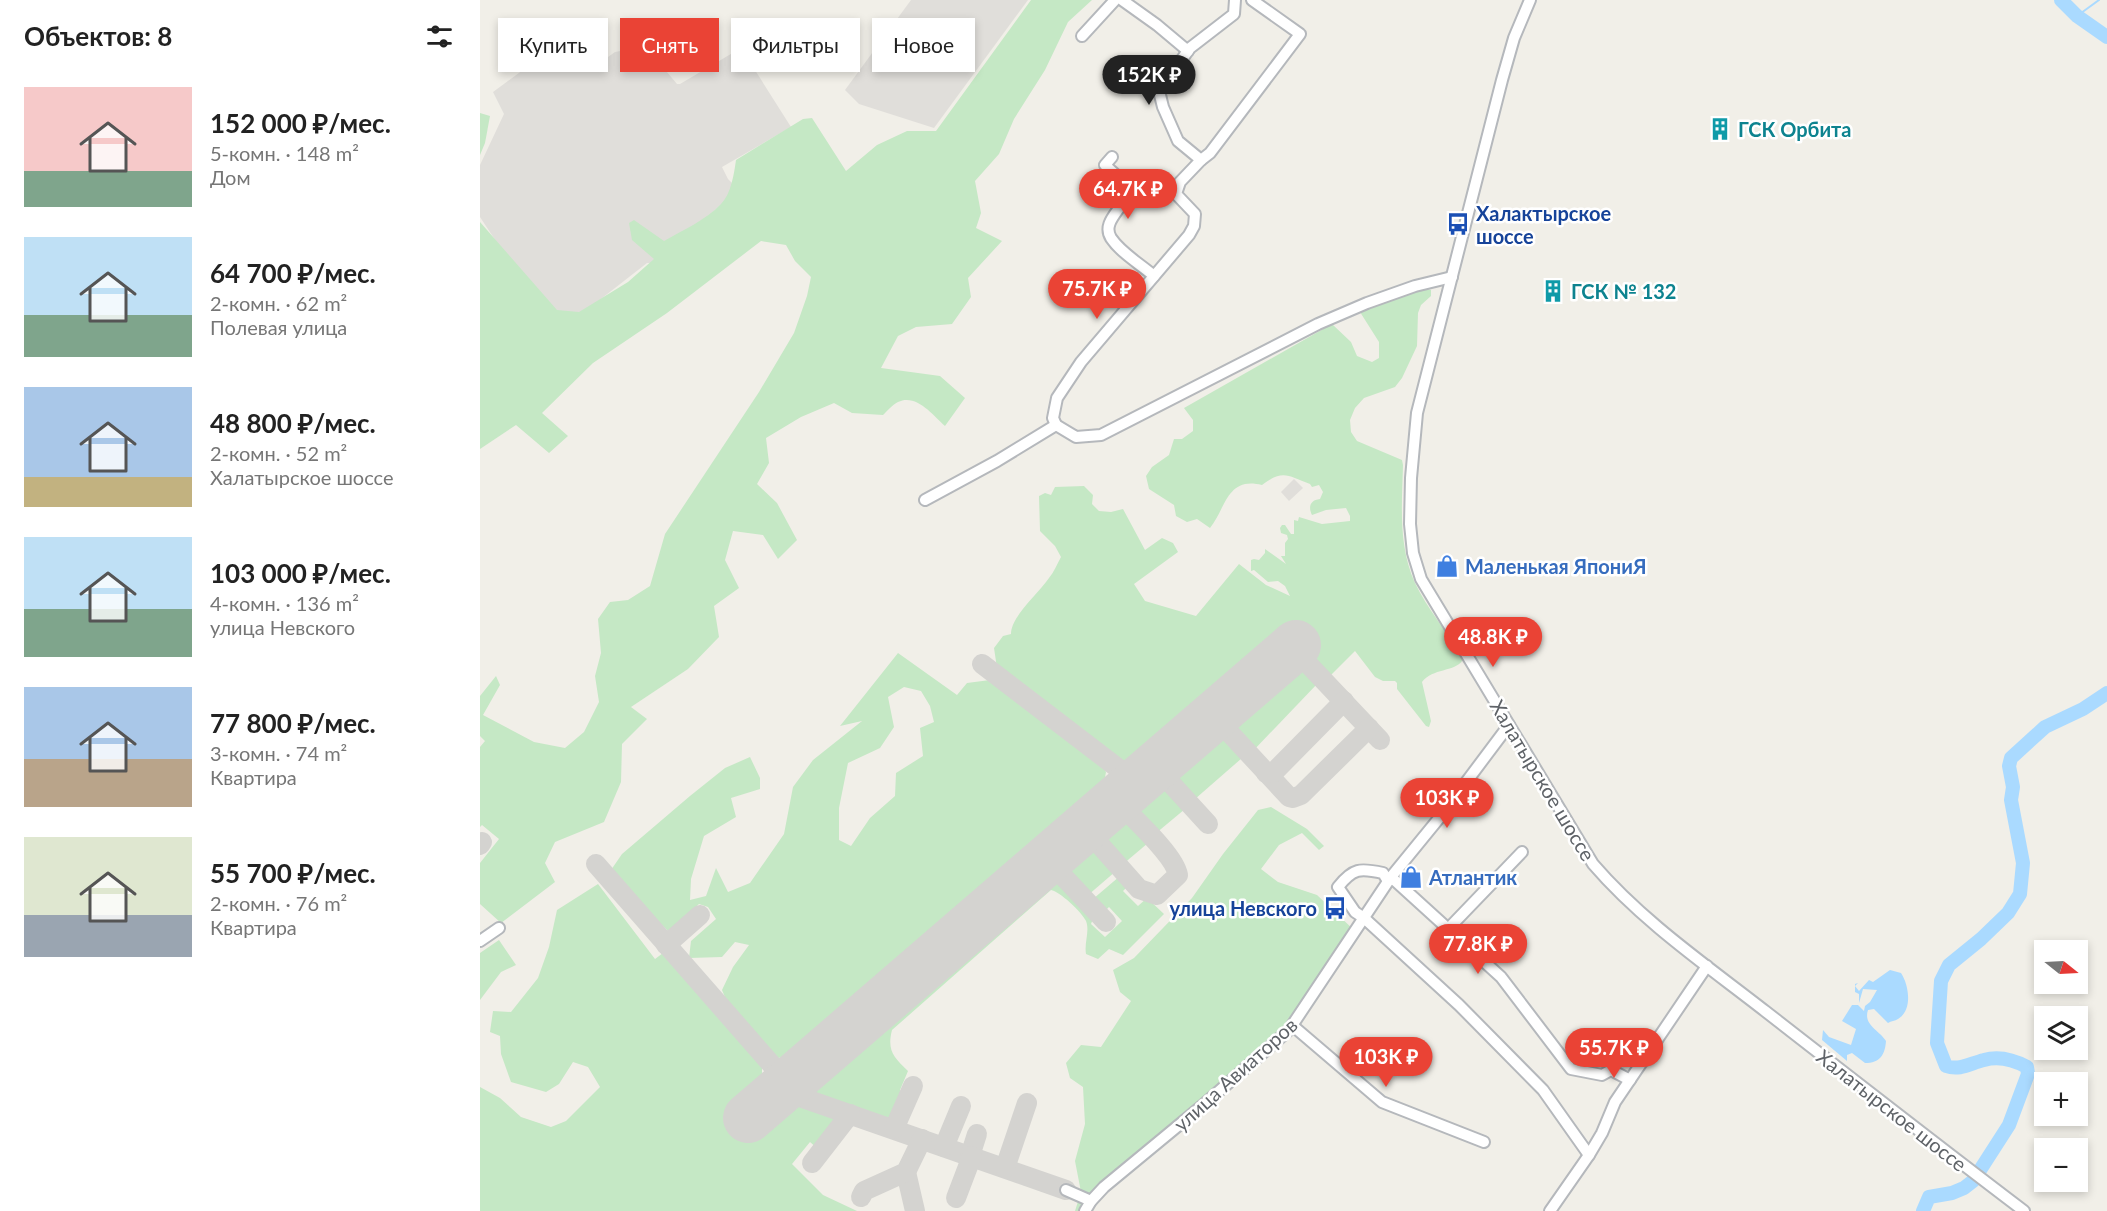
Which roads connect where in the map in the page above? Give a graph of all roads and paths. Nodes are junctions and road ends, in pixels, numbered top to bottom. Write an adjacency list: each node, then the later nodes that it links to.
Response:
1 (1116, 0): 6 (street)
2 (1122, 0): 7 (street)
3 (1235, 0): 7 (street)
4 (1252, 0): 9 (street)
5 (1530, 0): 11 (street, Халатырское шоссе)
6 (1082, 36)
7 (1188, 51): 9 (street)
8 (1112, 157): 10 (street)
9 (1201, 160): 10 (street)
10 (1154, 276): 12 (street)
11 (1452, 277): 12 (street); 14 (street, Халатырское шоссе)
12 (1056, 425): 13 (street)
13 (925, 500)
14 (1509, 725): 16 (street); 21 (street, Халатырское шоссе)
15 (1522, 852): 19 (street)
16 (1390, 879): 17 (street); 17 (street); 19 (street)
17 (1364, 918): 22 (street, улица Авиаторов); 25 (street)
18 (500, 928): 20 (street)
19 (1448, 929): 23 (street)
20 (480, 941)
21 (1707, 966): 23 (street); 30 (street, Халатырское шоссе)
22 (1293, 1026): 24 (street); 27 (street, улица Авиаторов)
23 (1630, 1080): 25 (street)
24 (1484, 1142)
25 (1589, 1155): 29 (street)
26 (1066, 1190): 27 (street)
27 (1091, 1201): 28 (street, улица Авиаторов)
28 (1085, 1211)
29 (1550, 1211)
30 (2024, 1211)

